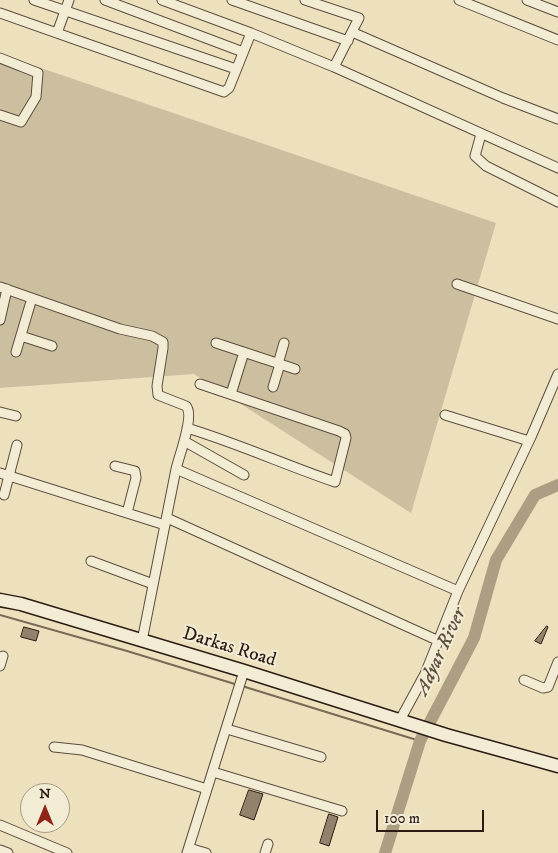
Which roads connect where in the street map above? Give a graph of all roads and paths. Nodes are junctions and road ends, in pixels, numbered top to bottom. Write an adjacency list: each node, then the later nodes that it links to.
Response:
1 (34, 0): 9 (street)
2 (69, 0): 9 (street)
3 (105, 0): 16 (street)
4 (162, 0): 13 (street)
5 (232, 0): 14 (street)
6 (305, 0): 14 (street)
7 (459, 0): 15 (street)
8 (527, 0): 10 (street)
9 (65, 10): 12 (street); 19 (street)
10 (558, 12)
11 (0, 13): 12 (street)
12 (56, 32): 19 (street)
13 (252, 33): 16 (street); 18 (street)
14 (350, 36): 18 (street); 21 (street)
15 (558, 40)
16 (243, 52): 19 (street)
17 (0, 58): 20 (street)
18 (334, 67): 22 (street)
19 (236, 69)
20 (0, 115)
21 (558, 119)
22 (481, 134): 23 (street); 24 (street)
23 (558, 168)
24 (558, 202)
25 (457, 284): 28 (street)
26 (4, 288): 27 (street); 29 (street)
27 (32, 298): 30 (street); 45 (street)
28 (558, 319)
29 (0, 320)
30 (21, 336): 33 (street); 34 (street)
31 (216, 343): 35 (street)
32 (284, 343): 36 (street)
33 (52, 346)
34 (16, 352)
35 (244, 352): 36 (street); 41 (street)
36 (279, 364): 37 (street); 40 (street)
37 (294, 369)
38 (558, 374): 47 (street)
39 (200, 384): 41 (street)
40 (273, 387)
41 (231, 394): 45 (street)
42 (0, 412): 44 (street)
43 (445, 414): 47 (street)
44 (16, 416)
45 (186, 428): 46 (street)
46 (184, 441): 50 (street); 52 (street)
47 (529, 441): 59 (street)
48 (17, 444): 53 (street)
49 (115, 466): 55 (street)
50 (176, 469): 56 (street); 59 (street)
51 (0, 473): 53 (street)
52 (244, 475)
53 (10, 476): 54 (street); 55 (street)
54 (4, 495)
55 (127, 513): 56 (street)
56 (166, 522): 58 (street); 61 (street)
57 (91, 561): 58 (street)
58 (154, 584): 62 (street)
59 (458, 591): 61 (street)
60 (0, 600): 62 (main road, Darkas Road)
61 (439, 640): 68 (street)
62 (142, 641): 66 (main road, Darkas Road)
63 (3, 656): 65 (street)
64 (558, 662): 67 (street)
65 (0, 666)
66 (242, 680): 68 (main road, Darkas Road); 69 (street)
67 (524, 680)
68 (406, 722): 72 (main road, Darkas Road)
69 (227, 729): 71 (street); 73 (street)
70 (54, 747): 74 (street)
71 (321, 757)
72 (558, 766)
73 (213, 772): 74 (street); 75 (street)
74 (207, 790): 80 (street)
75 (342, 811)
76 (0, 825): 78 (street)
77 (268, 844): 84 (street)
78 (47, 849): 82 (street)
79 (0, 850): 81 (street)
80 (188, 850): 83 (street)
81 (8, 853)
82 (67, 853)
83 (206, 853)
84 (265, 853)

